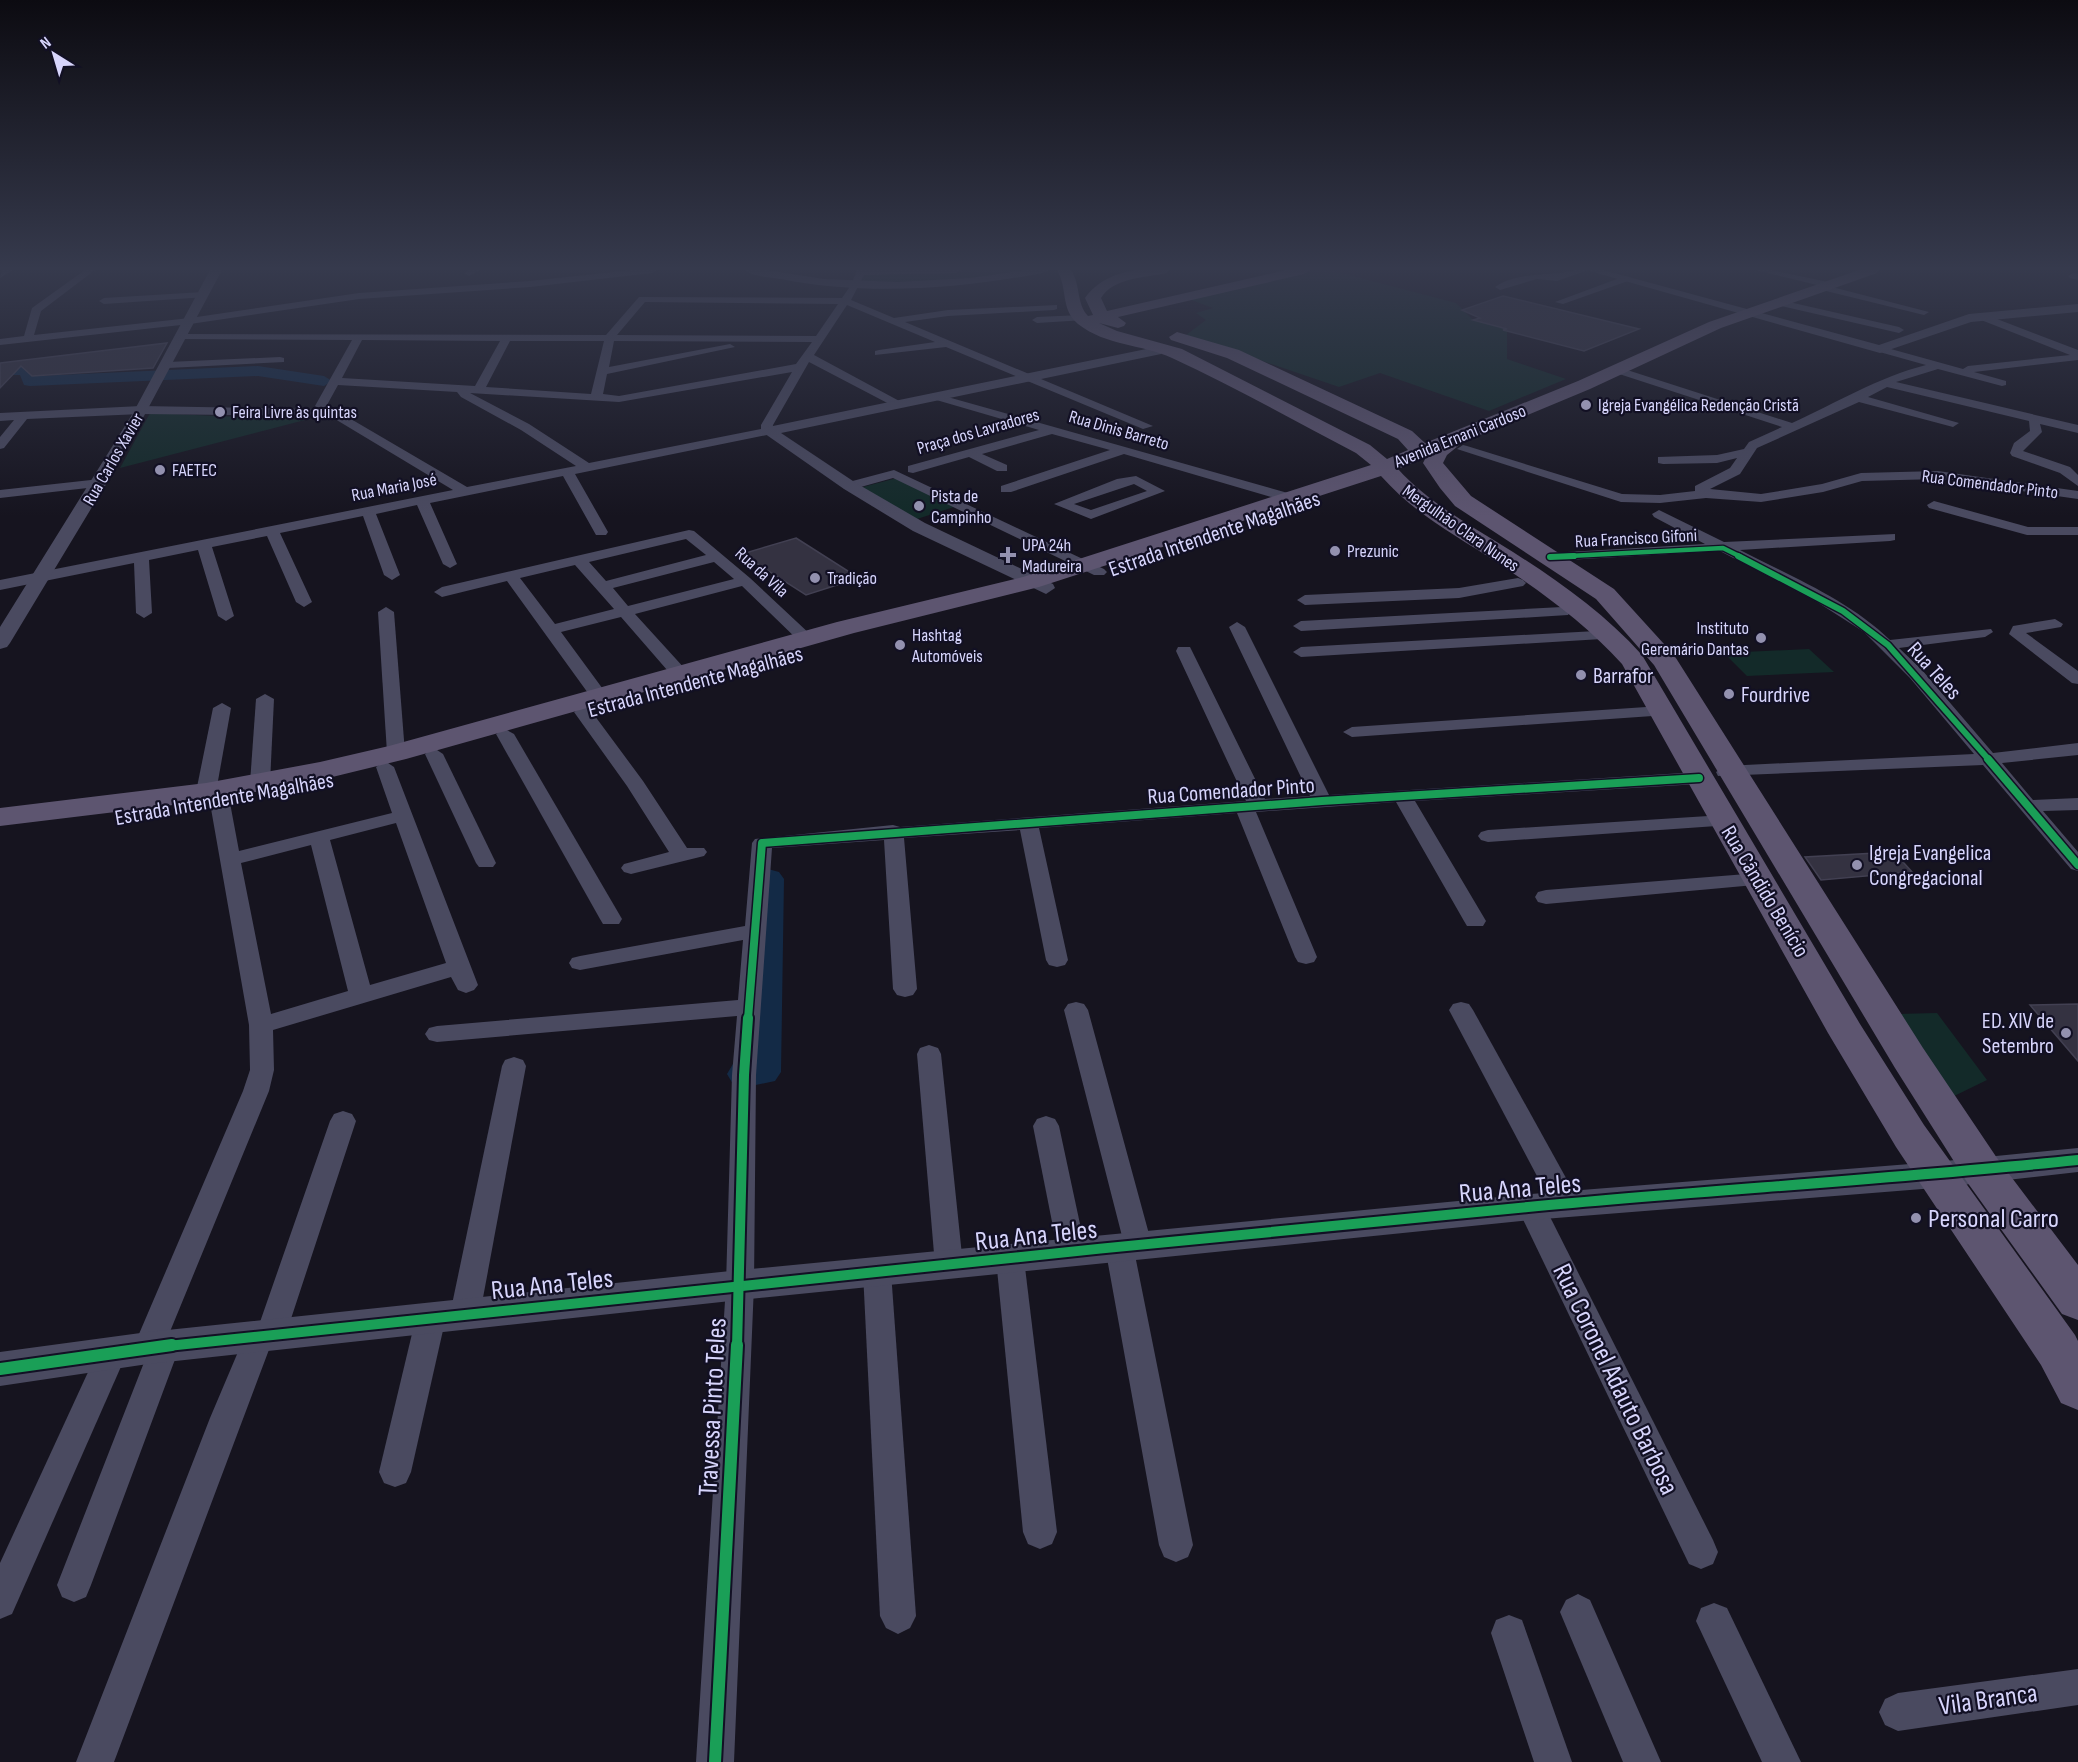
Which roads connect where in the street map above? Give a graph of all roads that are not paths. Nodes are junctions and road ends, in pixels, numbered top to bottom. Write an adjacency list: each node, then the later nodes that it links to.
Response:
1 (174, 352): 23 (street, Rua Carlos Xavier)
2 (350, 352): 28 (street)
3 (499, 352): 32 (street)
4 (606, 352): 24 (street)
5 (702, 352): 24 (street)
6 (810, 352): 17 (street)
7 (885, 352): 16 (street)
8 (974, 352): 27 (street)
9 (1149, 352): 27 (street, Rua Maria José)
10 (1158, 352): 59 (main road, Rua Cândido Benício)
11 (1174, 352): 117 (main road, Mergulhão Clara Nunes)
12 (1206, 352): 108 (main road, Mergulhão Clara Nunes)
13 (1228, 352): 51 (main road)
14 (1652, 352): 21 (main road, Avenida Ernani Cardoso)
15 (1893, 352): 20 (street)
16 (879, 353)
17 (807, 356): 25 (street); 26 (street)
18 (2078, 356): 22 (street)
19 (280, 360): 23 (street)
20 (1939, 364): 22 (street); 30 (street)
21 (1617, 370): 44 (street); 49 (main road, Avenida Ernani Cardoso)
22 (1958, 370): 29 (street)
23 (164, 372): 37 (street, Rua Carlos Xavier)
24 (601, 372): 34 (street)
25 (839, 373): 26 (street); 36 (street)
26 (804, 375): 34 (street); 45 (street)
27 (1034, 377): 33 (street, Rua Maria José); 43 (street)
28 (335, 381): 31 (street); 38 (street)
29 (2002, 382)
30 (1884, 383): 35 (street); 41 (street)
31 (460, 389): 32 (street); 55 (street)
32 (480, 390): 34 (street)
33 (937, 397): 36 (street, Rua Maria José); 47 (street, Rua Dinis Barreto)
34 (596, 398)
35 (1857, 398): 42 (street); 44 (street)
36 (899, 405): 45 (street, Rua Maria José)
37 (141, 410): 38 (street); 39 (street); 63 (street, Rua Carlos Xavier)
38 (328, 413): 66 (street)
39 (24, 415): 40 (street); 48 (street)
40 (0, 417)
41 (2037, 420): 46 (street); 62 (street)
42 (1953, 423)
43 (1147, 426)
44 (1793, 426): 52 (street)
45 (769, 427): 55 (street, Rua Maria José); 64 (street)
46 (2078, 429)
47 (1053, 430): 50 (street, Rua Dinis Barreto); 53 (street, Praça dos Lavradores)
48 (1, 443)
49 (1460, 443): 51 (main road, Avenida Ernani Cardoso); 69 (street, Rua Comendador Pinto); 83 (main road, Rua Cândido Benício)
50 (1124, 450): 58 (street, Rua Dinis Barreto); 65 (street)
51 (1417, 452): 59 (main road, Avenida Ernani Cardoso)
52 (1748, 452): 54 (street); 69 (street)
53 (970, 453): 56 (street); 57 (street, Praça dos Lavradores)
54 (1663, 460)
55 (587, 467): 60 (street, Rua Maria José)
56 (1002, 468)
57 (914, 469)
58 (1194, 469): 61 (street); 71 (street, Rua Dinis Barreto)
59 (1377, 470): 67 (main road, Estrada Intendente Magalhães); 71 (main road, Estrada Intendente Magalhães); 76 (main road, Rua Cândido Benício)
60 (567, 471): 66 (street, Rua Maria José); 79 (street)
61 (1160, 481): 61 (street)
62 (2078, 482)
63 (100, 483): 68 (street); 91 (street, Rua Carlos Xavier)
64 (850, 486): 88 (street, Praça dos Lavradores); 95 (street)
65 (1006, 489)
66 (466, 492): 72 (street, Rua Maria José)
67 (1331, 493): 76 (main road); 88 (main road, Estrada Intendente Magalhães)
68 (0, 494)
69 (1707, 494): 70 (street, Rua Comendador Pinto)
70 (2078, 495)
71 (1290, 498): 88 (main road, Estrada Intendente Magalhães)
72 (422, 501): 74 (street, Rua Maria José); 87 (street)
73 (1934, 506): 78 (street)
74 (368, 512): 77 (street, Rua Maria José); 89 (street)
75 (1659, 514): 82 (street, Rua Teles)
76 (1428, 523): 93 (main road, Rua Cândido Benício)
77 (272, 531): 81 (street, Rua Maria José); 99 (street)
78 (2078, 531)
79 (601, 532)
80 (1890, 537): 82 (street, Rua Francisco Gifoni)
81 (204, 545): 84 (street, Rua Maria José); 104 (street)
82 (1724, 548): 83 (street, Rua Francisco Gifoni); 114 (street, Rua Teles)
83 (1550, 556): 108 (main road, Rua Cândido Benício)
84 (141, 557): 91 (street, Rua Maria José); 103 (street)
85 (717, 557): 86 (street, Rua da Vila); 92 (street, Rua da Vila); 96 (street)
86 (579, 560): 90 (street); 96 (street)
87 (450, 564)
88 (1092, 569): 95 (main road, Estrada Intendente Magalhães)
89 (392, 575)
90 (512, 576): 97 (street); 109 (street)
91 (41, 577): 94 (street, Rua Maria José); 113 (street, Rua Carlos Xavier)
92 (745, 581): 100 (street); 112 (street, Rua da Vila)
93 (1518, 583): 98 (street); 102 (main road, Rua Cândido Benício)
94 (0, 585)
95 (1039, 585): 112 (main road, Estrada Intendente Magalhães); 121 (main road, Estrada Intendente Magalhães)
96 (604, 586): 100 (street)
97 (442, 592)
98 (1305, 600)
99 (304, 602)
100 (626, 611): 109 (street); 118 (street)
101 (386, 612): 129 (street)
102 (1562, 612): 106 (street); 111 (main road, Rua Cândido Benício)
103 (144, 613)
104 (226, 616)
105 (2055, 624): 119 (street)
106 (1302, 626)
107 (1237, 627): 134 (street)
108 (1632, 627): 130 (main road, Rua Cândido Benício)
109 (551, 630): 121 (street)
110 (1985, 632): 114 (street)
111 (1596, 636): 116 (street); 117 (main road, Rua Cândido Benício)
112 (806, 639): 118 (main road, Estrada Intendente Magalhães)
113 (0, 643)
114 (1888, 645): 128 (street, Rua Teles)
115 (1184, 651): 136 (street)
116 (1302, 652)
117 (1633, 662): 123 (main road, Rua Cândido Benício)
118 (680, 674): 121 (main road, Estrada Intendente Magalhães)
119 (2078, 679)
120 (265, 699): 131 (street)
121 (591, 704): 125 (main road, Estrada Intendente Magalhães); 129 (main road, Estrada Intendente Magalhães); 150 (street)
122 (222, 708): 133 (street)
123 (1661, 711): 124 (street); 130 (main road, Rua Cândido Benício)
124 (1352, 732)
125 (505, 734): 127 (main road, Estrada Intendente Magalhães); 153 (street)
126 (2078, 750): 128 (street, Rua Comendador Pinto)
127 (434, 754): 129 (main road, Estrada Intendente Magalhães); 148 (street)
128 (1989, 759): 130 (street, Rua Comendador Pinto); 137 (street, Rua Teles)
129 (390, 760): 131 (main road, Estrada Intendente Magalhães); 133 (main road, Estrada Intendente Magalhães); 138 (street)
130 (1719, 774): 132 (street, Rua Comendador Pinto); 140 (main road, Rua Cândido Benício); 171 (main road, Rua Cândido Benício)
131 (260, 783): 133 (main road, Estrada Intendente Magalhães)
132 (1402, 796): 134 (street, Rua Comendador Pinto); 154 (street)
133 (213, 797): 139 (main road, Estrada Intendente Magalhães); 142 (main road, Estrada Intendente Magalhães); 147 (street)
134 (1322, 801): 136 (street, Rua Comendador Pinto)
135 (2078, 804): 137 (street)
136 (1251, 806): 141 (street, Rua Comendador Pinto); 156 (street)
137 (2029, 806): 149 (street, Rua Teles)
138 (402, 816): 145 (street); 160 (street)
139 (0, 817)
140 (1724, 821): 144 (street); 151 (main road, Rua Cândido Benício)
141 (1028, 822): 143 (street, Rua Comendador Pinto); 157 (street)
142 (0, 830)
143 (893, 831): 146 (street, Rua Comendador Pinto); 159 (street)
144 (1488, 836)
145 (319, 837): 147 (street); 160 (street)
146 (765, 841): 155 (street, Travessa Pinto Teles)
147 (229, 860): 164 (street)
148 (486, 863)
149 (2078, 865)
150 (631, 868)
151 (1759, 879): 152 (street); 172 (main road, Rua Cândido Benício)
152 (1546, 897)
153 (611, 919)
154 (1475, 921)
155 (755, 931): 158 (street); 161 (street, Travessa Pinto Teles)
156 (1306, 957)
157 (1057, 960)
158 (580, 963)
159 (904, 988)
160 (361, 996): 164 (street)
161 (749, 1007): 165 (street); 180 (street, Travessa Pinto Teles)
162 (1076, 1010): 175 (street)
163 (1461, 1010): 173 (street)
164 (261, 1025): 184 (street)
165 (438, 1034)
166 (929, 1054): 178 (street)
167 (514, 1066): 182 (street)
168 (343, 1121): 183 (street)
169 (1046, 1126): 176 (street)
170 (2078, 1160): 171 (street, Rua Ana Teles)
171 (1982, 1170): 172 (street, Rua Ana Teles); 181 (main road, Rua Cândido Benício)
172 (1935, 1175): 173 (street, Rua Ana Teles); 187 (main road, Rua Cândido Benício)
173 (1566, 1204): 174 (street, Rua Ana Teles)
174 (1531, 1207): 175 (street, Rua Ana Teles); 191 (street, Rua Coronel Adauto Barbosa)
175 (1128, 1246): 176 (street, Rua Ana Teles); 190 (street)
176 (1072, 1252): 177 (street, Rua Ana Teles)
177 (1010, 1259): 178 (street, Rua Ana Teles); 189 (street)
178 (949, 1266): 179 (street, Rua Ana Teles)
179 (877, 1272): 180 (street, Rua Ana Teles); 195 (street)
180 (740, 1285): 182 (street, Rua Ana Teles); 201 (street, Travessa Pinto Teles)
181 (2078, 1300)
182 (448, 1316): 183 (street, Rua Ana Teles); 188 (street)
183 (266, 1335): 184 (street, Rua Ana Teles); 200 (street)
184 (156, 1347): 185 (street, Rua Ana Teles); 192 (street)
185 (112, 1353): 186 (street, Rua Ana Teles); 193 (street)
186 (0, 1369)
187 (2078, 1388)
188 (395, 1472)
189 (1040, 1532)
190 (1176, 1545)
191 (1701, 1552)
192 (74, 1585)
193 (0, 1602)
194 (1578, 1612): 203 (street)
195 (898, 1617)
196 (1714, 1621): 204 (street)
197 (1509, 1633): 202 (street)
198 (2078, 1687): 199 (street, Vila Branca)
199 (1898, 1712)
200 (95, 1762)
201 (715, 1762)
202 (1553, 1762)
203 (1642, 1762)
204 (1782, 1762)

